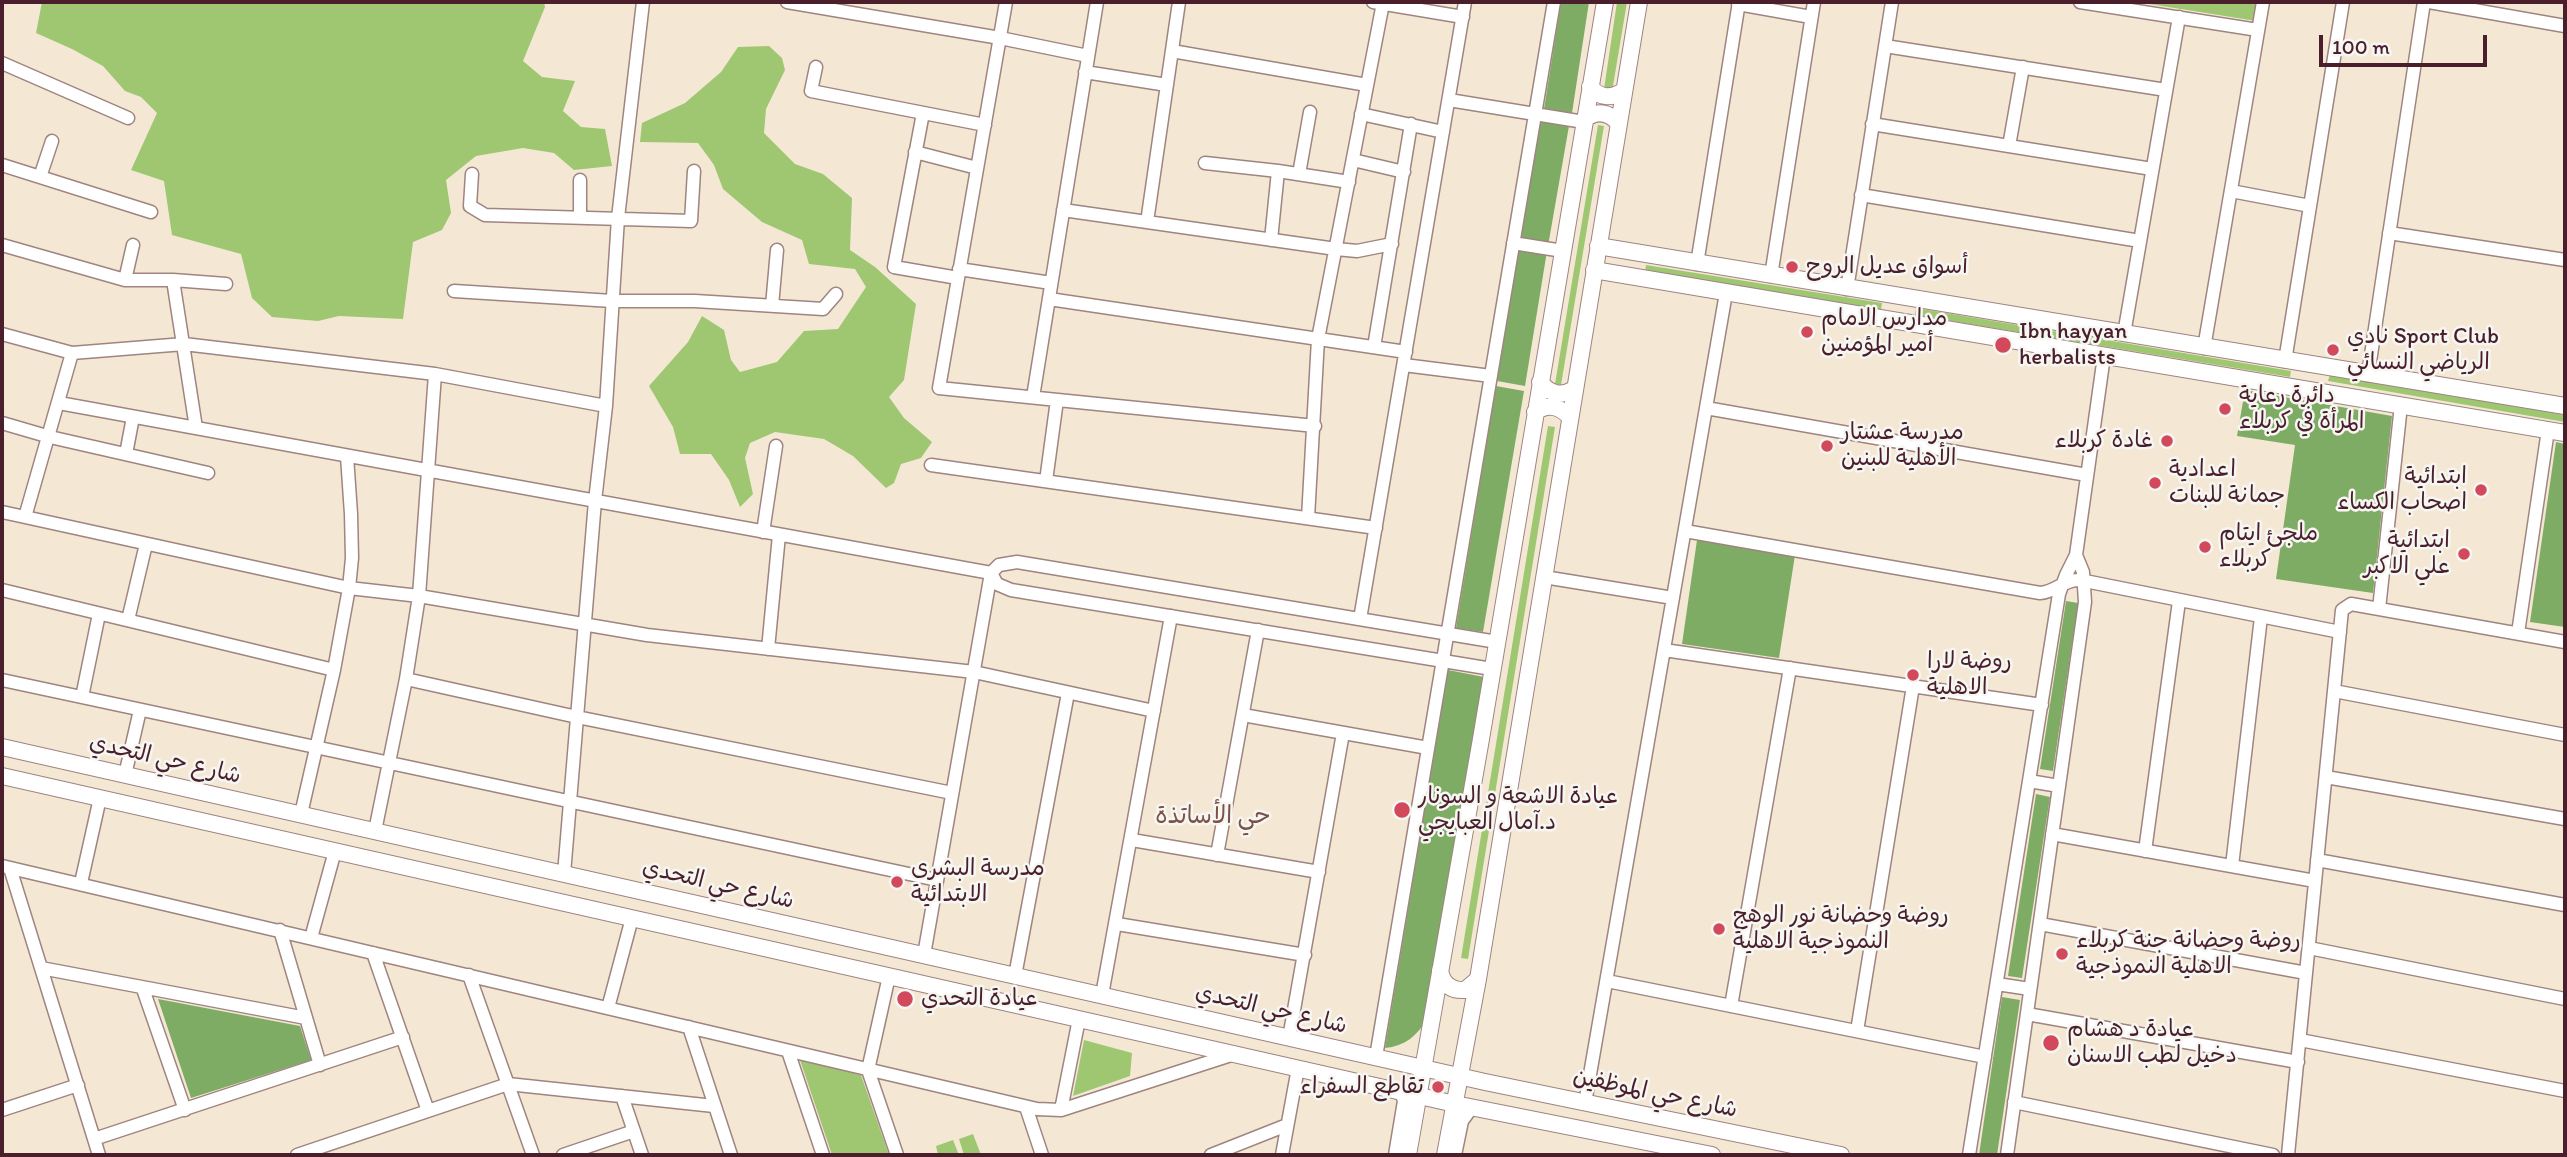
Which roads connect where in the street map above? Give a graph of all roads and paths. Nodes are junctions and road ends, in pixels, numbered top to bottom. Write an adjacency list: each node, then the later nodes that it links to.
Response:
1 (643, 2): 70 (street)
2 (787, 2): 23 (street)
3 (1006, 2): 23 (street)
4 (1097, 2): 26 (street)
5 (1179, 2): 25 (street)
6 (1465, 2): 18 (street)
7 (1554, 2): 40 (street)
8 (1605, 2): 33 (main road)
9 (1639, 2): 35 (main road)
10 (1814, 2): 19 (street)
11 (1892, 2): 24 (street)
12 (2080, 2): 20 (street)
13 (2263, 2): 22 (street)
14 (2343, 2): 66 (street)
15 (2426, 2): 21 (street); 72 (street)
16 (1378, 3): 18 (street); 32 (street)
17 (1739, 3): 19 (street); 85 (street)
18 (1463, 16): 36 (street)
19 (1811, 17): 88 (street)
20 (2179, 17): 22 (street); 34 (street)
21 (2565, 26)
22 (2258, 30): 64 (street)
23 (1000, 38): 26 (street); 46 (street)
24 (1885, 46): 29 (street); 45 (street)
25 (1172, 51): 31 (street); 32 (street)
26 (1088, 56): 30 (street)
27 (2, 63): 41 (street)
28 (816, 67): 38 (street)
29 (2023, 67): 34 (street); 49 (street)
30 (1085, 72): 31 (street); 67 (street)
31 (1167, 85): 71 (street)
32 (1367, 85): 39 (street)
33 (1590, 87): 35 (main road); 42 (main road)
34 (2166, 90): 55 (street)
35 (1623, 92): 43 (main road)
36 (1449, 100): 40 (street); 47 (street)
37 (1310, 112): 60 (street)
38 (923, 113): 46 (street); 50 (street)
39 (1361, 114): 44 (street); 51 (street)
40 (1535, 114): 42 (street); 75 (street)
41 (128, 118)
42 (1585, 120): 43 (main road); 82 (main road)
43 (1618, 123): 79 (main road)
44 (1411, 124): 47 (street); 58 (street)
45 (1872, 124): 49 (street); 65 (street)
46 (985, 125): 54 (street)
47 (1443, 132): 113 (street)
48 (52, 141): 61 (street)
49 (2009, 146): 55 (street)
50 (915, 152): 54 (street); 87 (street)
51 (1353, 160): 58 (street); 63 (street)
52 (1205, 163): 57 (street)
53 (2, 165): 61 (street)
54 (977, 167): 87 (street)
55 (2152, 169): 74 (street)
56 (694, 171): 70 (street)
57 (1278, 171): 60 (street); 73 (street)
58 (1404, 172): 76 (street)
59 (472, 174): 69 (street)
60 (1298, 174): 63 (street)
61 (40, 177): 68 (street)
62 (580, 180): 69 (street)
63 (1349, 182): 80 (street)
64 (2231, 191): 66 (street); 110 (street)
65 (1861, 195): 74 (street); 94 (street)
66 (2310, 206): 114 (street)
67 (1063, 210): 71 (street); 92 (street)
68 (151, 212)
69 (580, 216): 70 (street)
70 (618, 218): 101 (street)
71 (1147, 222): 73 (street)
72 (2389, 233): 84 (street); 117 (street)
73 (1271, 240): 80 (street)
74 (2140, 241): 106 (street)
75 (1513, 243): 82 (street); 118 (street)
76 (1392, 244): 80 (street); 109 (street)
77 (2, 245): 90 (street)
78 (133, 245): 90 (street)
79 (1598, 246): 83 (main road); 86 (main road)
80 (1336, 249): 107 (street)
81 (777, 250): 102 (street)
82 (1563, 250): 119 (main road)
83 (1649, 256): 85 (main road); 89 (main road)
84 (2565, 260)
85 (1697, 264): 88 (main road)
86 (1594, 271): 89 (main road); 121 (main road)
87 (959, 273): 92 (street); 123 (street)
88 (1771, 276): 94 (main road)
89 (1643, 279): 96 (main road)
90 (125, 280): 91 (street)
91 (173, 280): 93 (street); 108 (street)
92 (1051, 283): 99 (street)
93 (226, 284)
94 (1847, 289): 98 (main road)
95 (454, 291): 101 (street)
96 (1726, 293): 103 (main road); 129 (street)
97 (836, 294): 102 (street)
98 (1886, 295): 100 (main road); 103 (main road)
99 (1049, 299): 107 (street); 123 (street)
100 (1914, 300): 104 (main road); 106 (main road)
101 (612, 301): 102 (street); 127 (street)
102 (772, 306)
103 (1881, 319): 104 (main road)
104 (1910, 324): 112 (main road)
105 (2, 334): 111 (street)
106 (2124, 334): 110 (main road)
107 (1318, 339): 109 (street); 134 (street)
108 (184, 344): 111 (street); 116 (street); 135 (street)
109 (1374, 347): 113 (street)
110 (2204, 348): 114 (main road)
111 (72, 353): 125 (street)
112 (2104, 356): 120 (main road); 145 (street)
113 (1405, 359): 118 (street); 151 (street)
114 (2289, 362): 115 (main road); 120 (main road)
115 (2325, 368): 117 (main road); 122 (main road)
116 (435, 374): 127 (street); 143 (street)
117 (2368, 374): 128 (main road)
118 (1491, 376): 176 (street)
119 (1541, 382): 121 (main road); 130 (main road)
120 (2292, 387): 122 (main road)
121 (1574, 389): 131 (main road)
122 (2318, 392): 126 (main road)
123 (1033, 397): 124 (street)
124 (1057, 400): 134 (street); 146 (street)
125 (59, 403): 132 (street); 138 (street)
126 (2401, 405): 136 (main road); 166 (street)
127 (606, 406): 147 (street)
128 (2565, 406)
129 (1706, 408): 145 (street); 152 (street)
130 (1535, 412): 131 (main road); 177 (main road)
131 (1570, 416): 158 (main road)
132 (133, 417): 135 (street); 140 (street)
133 (2, 424): 138 (street)
134 (1315, 426): 150 (street)
135 (196, 428): 141 (street)
136 (2548, 430): 137 (main road); 175 (street)
137 (2565, 433)
138 (50, 437): 140 (street); 149 (street)
139 (776, 446): 153 (street)
140 (126, 454): 144 (street)
141 (347, 456): 143 (street); 161 (street)
142 (931, 465): 146 (street)
143 (428, 471): 147 (street); 163 (street)
144 (208, 473)
145 (2087, 475): 156 (street)
146 (1046, 481): 150 (street)
147 (595, 501): 153 (street); 172 (street)
148 (2, 512): 149 (street)
149 (25, 517): 155 (street)
150 (1308, 518): 151 (street)
151 (1376, 528): 170 (street)
152 (1685, 531): 160 (street); 164 (street)
153 (763, 532): 154 (street)
154 (779, 535): 157 (street); 179 (street)
155 (146, 544): 161 (street); 171 (street)
156 (2076, 555): 159 (street); 160 (street)
157 (991, 573): 168 (street); 170 (street); 185 (street)
158 (1544, 577): 164 (street); 249 (main road)
159 (2085, 581): 160 (street); 165 (street); 207 (street)
160 (2062, 584): 192 (street)
161 (349, 588): 163 (street); 184 (street)
162 (2, 590): 167 (street)
163 (419, 596): 172 (street); 186 (street)
164 (1674, 598): 180 (street)
165 (2179, 601): 169 (street); 217 (street)
166 (2379, 609): 174 (street); 175 (street)
167 (99, 614): 171 (street); 191 (street)
168 (1171, 616): 173 (street); 194 (street)
169 (2261, 617): 174 (street); 220 (street)
170 (1360, 619): 176 (street)
171 (128, 620): 184 (street)
172 (584, 624): 179 (street); 196 (street)
173 (1258, 631): 181 (street); 195 (street)
174 (2340, 632): 189 (street)
175 (2518, 633): 178 (street)
176 (1447, 634): 177 (street); 181 (street)
177 (1497, 642): 183 (main road)
178 (2565, 642)
179 (768, 649): 185 (street)
180 (1664, 650): 182 (street); 250 (street)
181 (1443, 661): 183 (street); 201 (street)
182 (1790, 668): 188 (street); 258 (street)
183 (1492, 669): 244 (main road)
184 (334, 670): 200 (street)
185 (974, 672): 190 (street); 208 (street)
186 (406, 679): 196 (street); 202 (street)
187 (2, 680): 191 (street)
188 (1913, 686): 192 (street); 265 (street)
189 (2334, 691): 198 (street); 205 (street)
190 (1068, 693): 194 (street); 248 (street)
191 (82, 697): 193 (street)
192 (2042, 705): 206 (street)
193 (140, 710): 200 (street); 203 (street)
194 (1154, 711): 215 (street)
195 (1243, 715): 197 (street); 218 (street)
196 (577, 717): 208 (street); 210 (street)
197 (1343, 733): 201 (street); 222 (street)
198 (2565, 735)
199 (2, 747): 203 (main road, شارع حي التحدي)
200 (316, 747): 202 (street); 211 (street)
201 (1428, 748): 272 (street)
202 (388, 763): 210 (street); 213 (street)
203 (125, 775): 211 (main road, شارع حي التحدي)
204 (2, 776): 209 (main road)
205 (2326, 777): 212 (street); 219 (street)
206 (2029, 781): 207 (street); 251 (street)
207 (2059, 786): 214 (street)
208 (953, 793): 224 (street)
209 (100, 798): 216 (main road); 226 (street)
210 (570, 801): 223 (street); 224 (street)
211 (300, 814): 213 (main road, شارع حي التحدي)
212 (2565, 820)
213 (375, 831): 223 (main road, شارع حي التحدي)
214 (2052, 834): 217 (street); 230 (street)
215 (1132, 840): 218 (street); 231 (street)
216 (335, 851): 229 (main road); 234 (street)
217 (2145, 851): 220 (street)
218 (1217, 855): 222 (street)
219 (2317, 860): 225 (street); 227 (street)
220 (2232, 866): 225 (street)
221 (6, 867): 226 (street); 242 (street)
222 (1319, 872): 239 (street)
223 (564, 874): 228 (main road, شارع حي التحدي)
224 (937, 880): 238 (street)
225 (2315, 881): 236 (street)
226 (81, 883): 232 (street)
227 (2565, 905)
228 (760, 917): 233 (main road, شارع حي التحدي); 235 (main road)
229 (632, 918): 235 (main road); 259 (street)
230 (2040, 923): 245 (street); 254 (street)
231 (1117, 924): 239 (street); 255 (street)
232 (280, 930): 234 (street); 261 (street)
233 (812, 930): 238 (main road, شارع حي التحدي); 240 (main road)
234 (311, 938): 237 (street)
235 (751, 944): 240 (main road)
236 (2309, 948): 245 (street); 257 (street)
237 (373, 953): 246 (street); 266 (street)
238 (924, 955): 241 (main road, شارع حي التحدي)
239 (1305, 955): 267 (street)
240 (809, 958): 247 (main road)
241 (949, 961): 243 (main road, شارع حي التحدي); 253 (main road)
242 (41, 968): 252 (street); 281 (street)
243 (989, 970): 248 (main road, شارع حي التحدي); 256 (main road)
244 (1440, 970): 249 (main road); 263 (main road)
245 (2306, 973): 268 (street)
246 (469, 975): 259 (street); 280 (street)
247 (889, 976): 253 (main road); 278 (street)
248 (1015, 976): 255 (main road, شارع حي التحدي)
249 (1478, 979): 279 (main road)
250 (1607, 981): 258 (street); 286 (street)
251 (1997, 984): 254 (street); 273 (street)
252 (143, 989): 261 (street); 293 (street)
253 (945, 989): 256 (main road)
254 (2030, 989): 260 (street)
255 (1102, 995): 267 (main road, شارع حي التحدي)
256 (986, 998): 262 (main road)
257 (2565, 999)
258 (1731, 1006): 265 (street)
259 (608, 1008): 264 (street)
260 (2027, 1014): 274 (street); 287 (street)
261 (306, 1018): 275 (street)
262 (1079, 1019): 271 (main road); 294 (street)
263 (1432, 1024): 272 (main road); 276 (main road)
264 (689, 1027): 270 (street); 289 (street)
265 (1857, 1031): 273 (street)
266 (403, 1037): 275 (street); 295 (street)
267 (1289, 1038): 269 (main road, شارع حي التحدي)
268 (2300, 1040): 274 (street); 283 (street)
269 (1315, 1044): 272 (main road, شارع حي التحدي); 277 (main road)
270 (788, 1051): 278 (street); 310 (street)
271 (1234, 1054): 277 (main road); 294 (street)
272 (1376, 1057): 276 (main road, شارع حي التحدي)
273 (1985, 1057): 321 (street)
274 (2298, 1062): 324 (street)
275 (320, 1065): 293 (street)
276 (1423, 1068): 279 (main road); 284 (main road)
277 (1303, 1069): 282 (main road); 298 (street)
278 (868, 1070): 290 (street); 311 (street)
279 (1460, 1076): 286 (main road, شارع حي الموظفين); 288 (main road)
280 (508, 1084): 285 (street); 295 (street); 306 (street)
281 (78, 1085): 292 (street); 301 (street)
282 (1393, 1090): 284 (main road); 315 (street)
283 (2565, 1091)
284 (1419, 1095): 288 (main road); 316 (main road)
285 (622, 1096): 289 (street); 299 (street)
286 (1585, 1102): 296 (main road, شارع حي الموظفين)
287 (2014, 1102): 322 (street); 323 (street)
288 (1455, 1104): 291 (main road); 317 (main road)
289 (714, 1106): 309 (street)
290 (1026, 1107): 294 (street); 312 (street)
291 (1482, 1109): 300 (main road); 318 (street)
292 (2, 1110)
293 (185, 1110): 301 (street)
294 (1061, 1110)
295 (428, 1111): 305 (street)
296 (1630, 1112): 297 (main road, شارع حي الموظفين); 300 (main road)
297 (1663, 1118): 302 (main road); 303 (main road, شارع حي الموظفين)
298 (1287, 1125): 313 (street); 314 (street)
299 (634, 1131): 307 (street); 308 (street)
300 (1626, 1138): 302 (main road)
301 (94, 1139): 304 (street)
302 (1660, 1145): 319 (main road)
303 (1804, 1151): 320 (main road, شارع حي الموظفين)
304 (99, 1155)
305 (298, 1155)
306 (533, 1155)
307 (564, 1155)
308 (642, 1155)
309 (731, 1155)
310 (823, 1155)
311 (897, 1155)
312 (1042, 1155)
313 (1211, 1155)
314 (1282, 1155)
315 (1395, 1155)
316 (1408, 1155)
317 (1445, 1155)
318 (1455, 1155)
319 (1712, 1155)
320 (1836, 1155)
321 (1969, 1155)
322 (2007, 1155)
323 (2273, 1155)
324 (2288, 1155)

